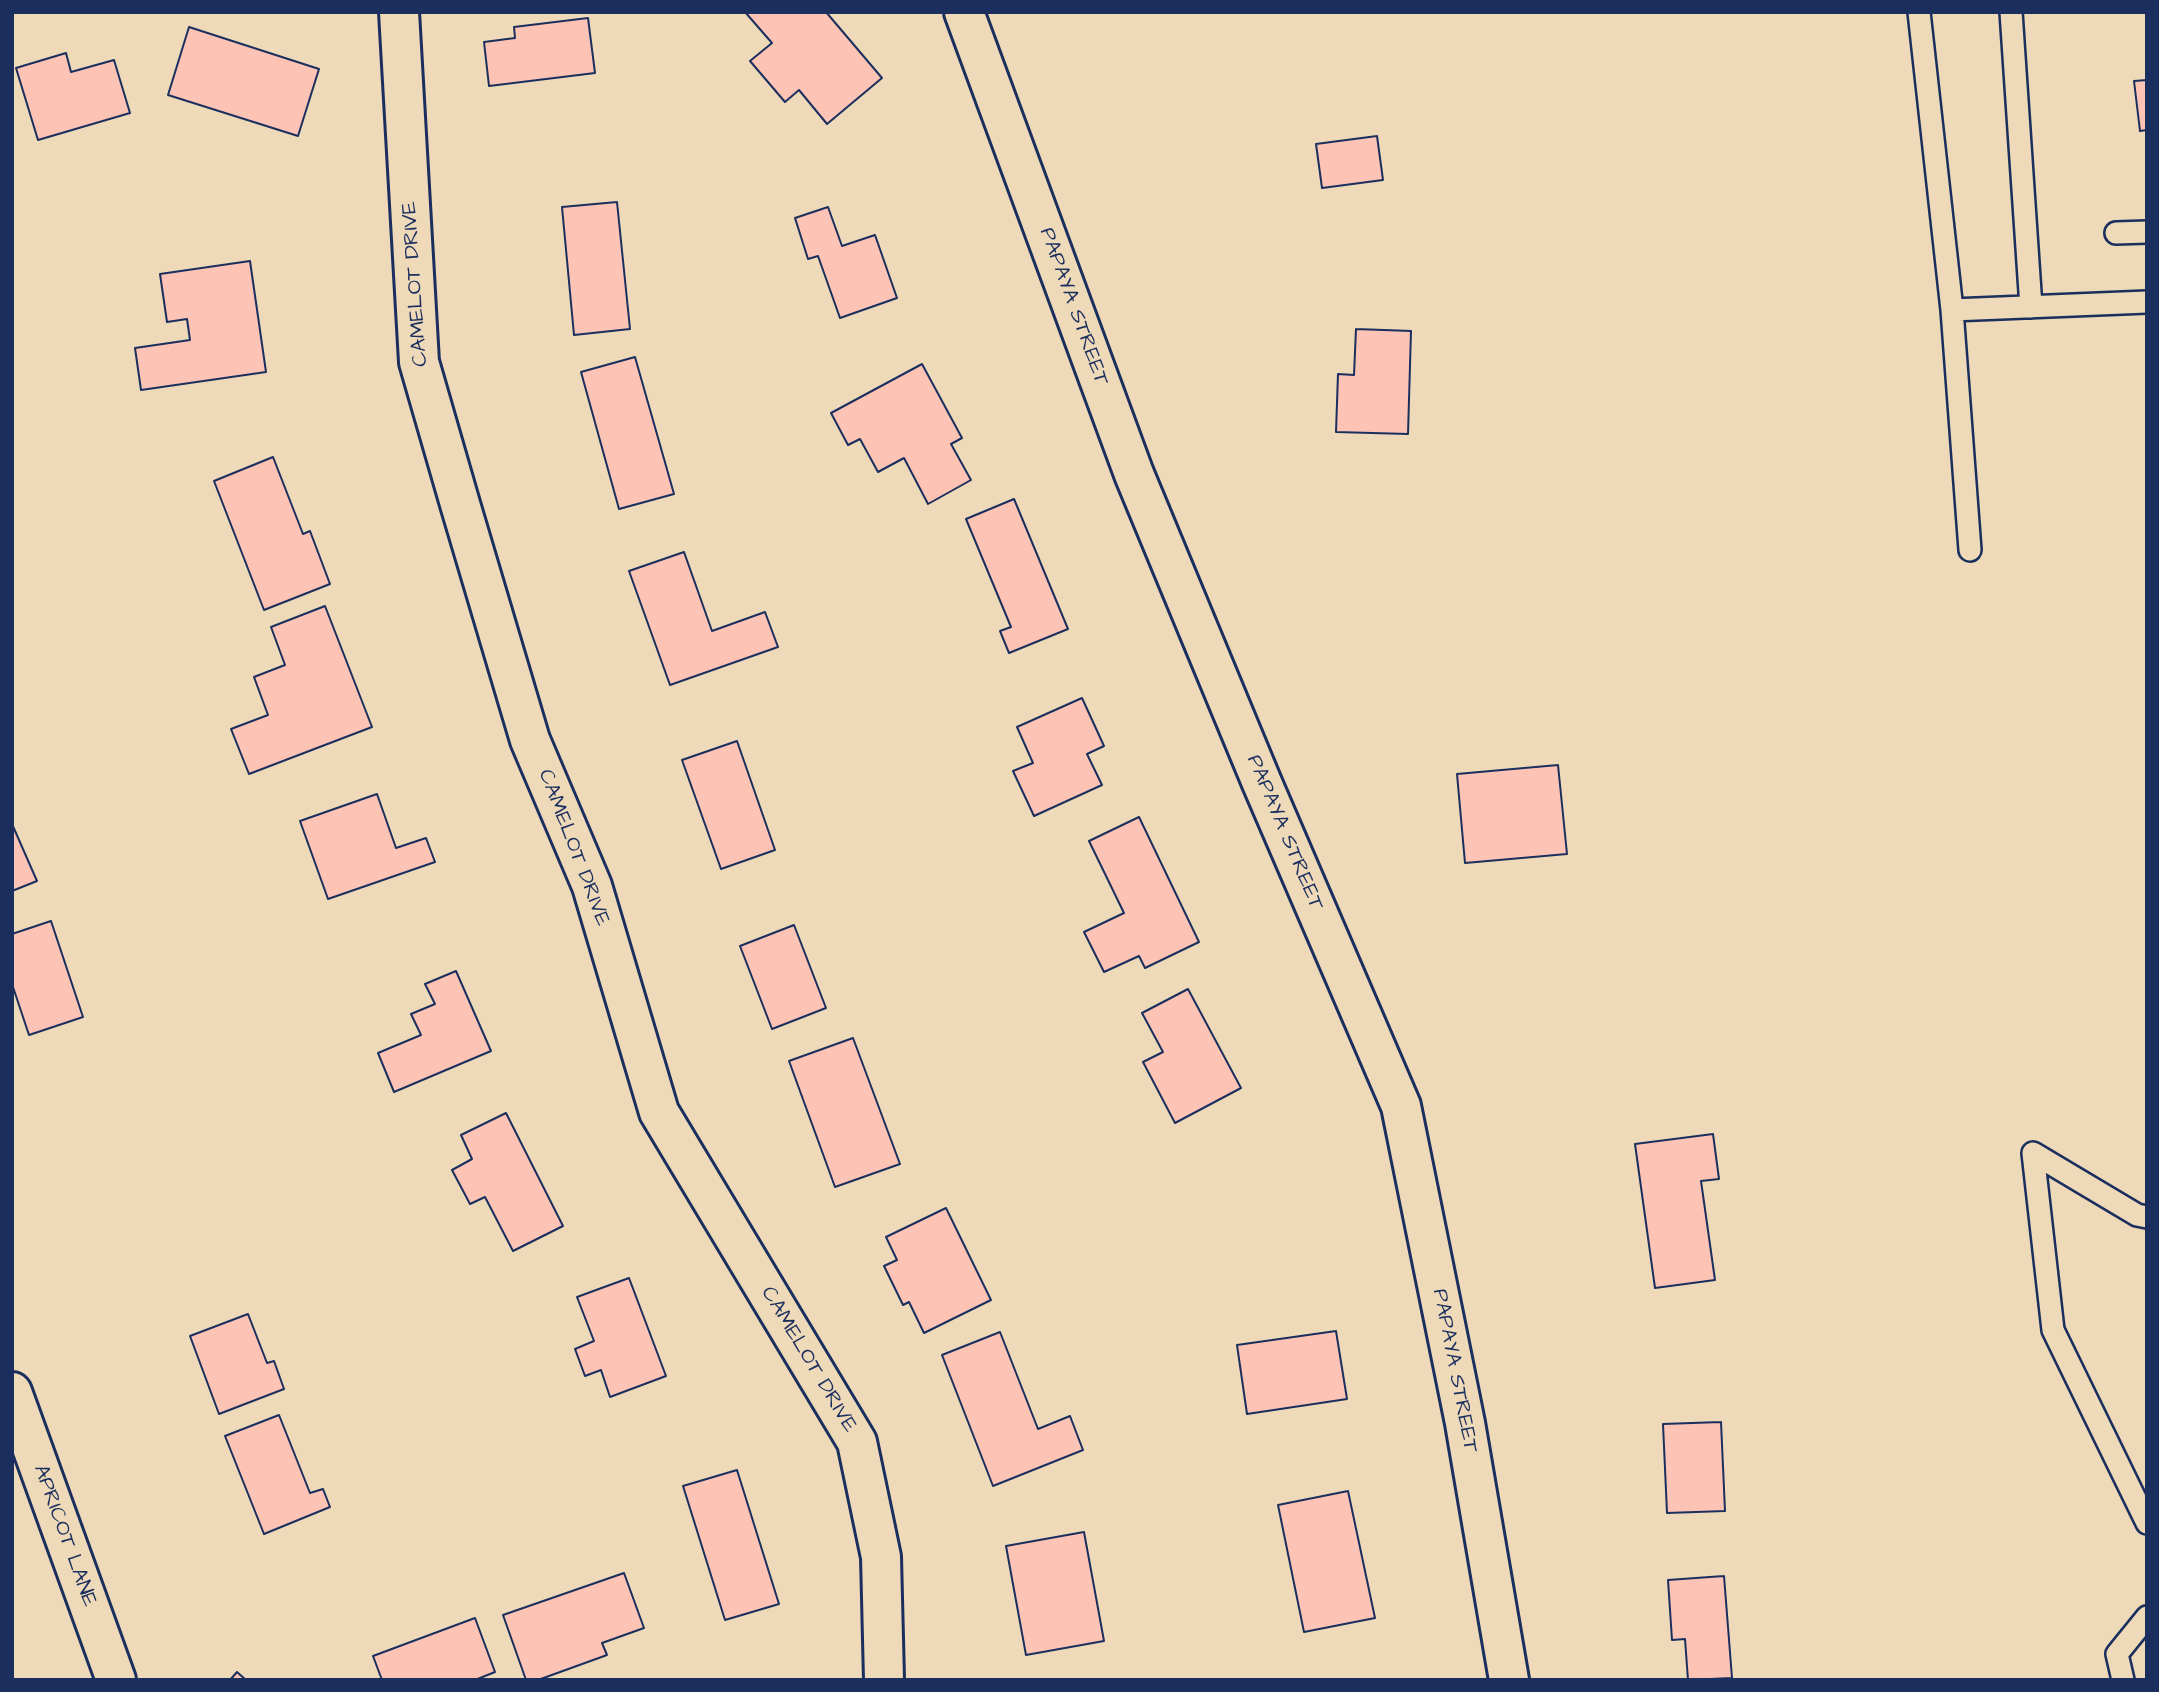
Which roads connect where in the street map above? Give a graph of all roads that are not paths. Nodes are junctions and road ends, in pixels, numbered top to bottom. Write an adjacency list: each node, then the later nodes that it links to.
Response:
1 (398, 12): 16 (street, CAMELOT DRIVE)
2 (964, 12): 17 (street, PAPAYA STREET)
3 (1919, 12): 9 (lane)
4 (2011, 12): 8 (lane)
5 (2147, 232): 6 (lane)
6 (2116, 233)
7 (2147, 302): 8 (lane)
8 (2031, 307): 9 (lane)
9 (1952, 310): 10 (lane)
10 (1970, 550)
11 (2147, 1217): 13 (lane)
12 (12, 1392): 15 (street, APRICOT LANE)
13 (2147, 1523)
14 (2147, 1617): 18 (lane)
15 (116, 1680)
16 (884, 1680)
17 (1509, 1680)
18 (2123, 1680)

